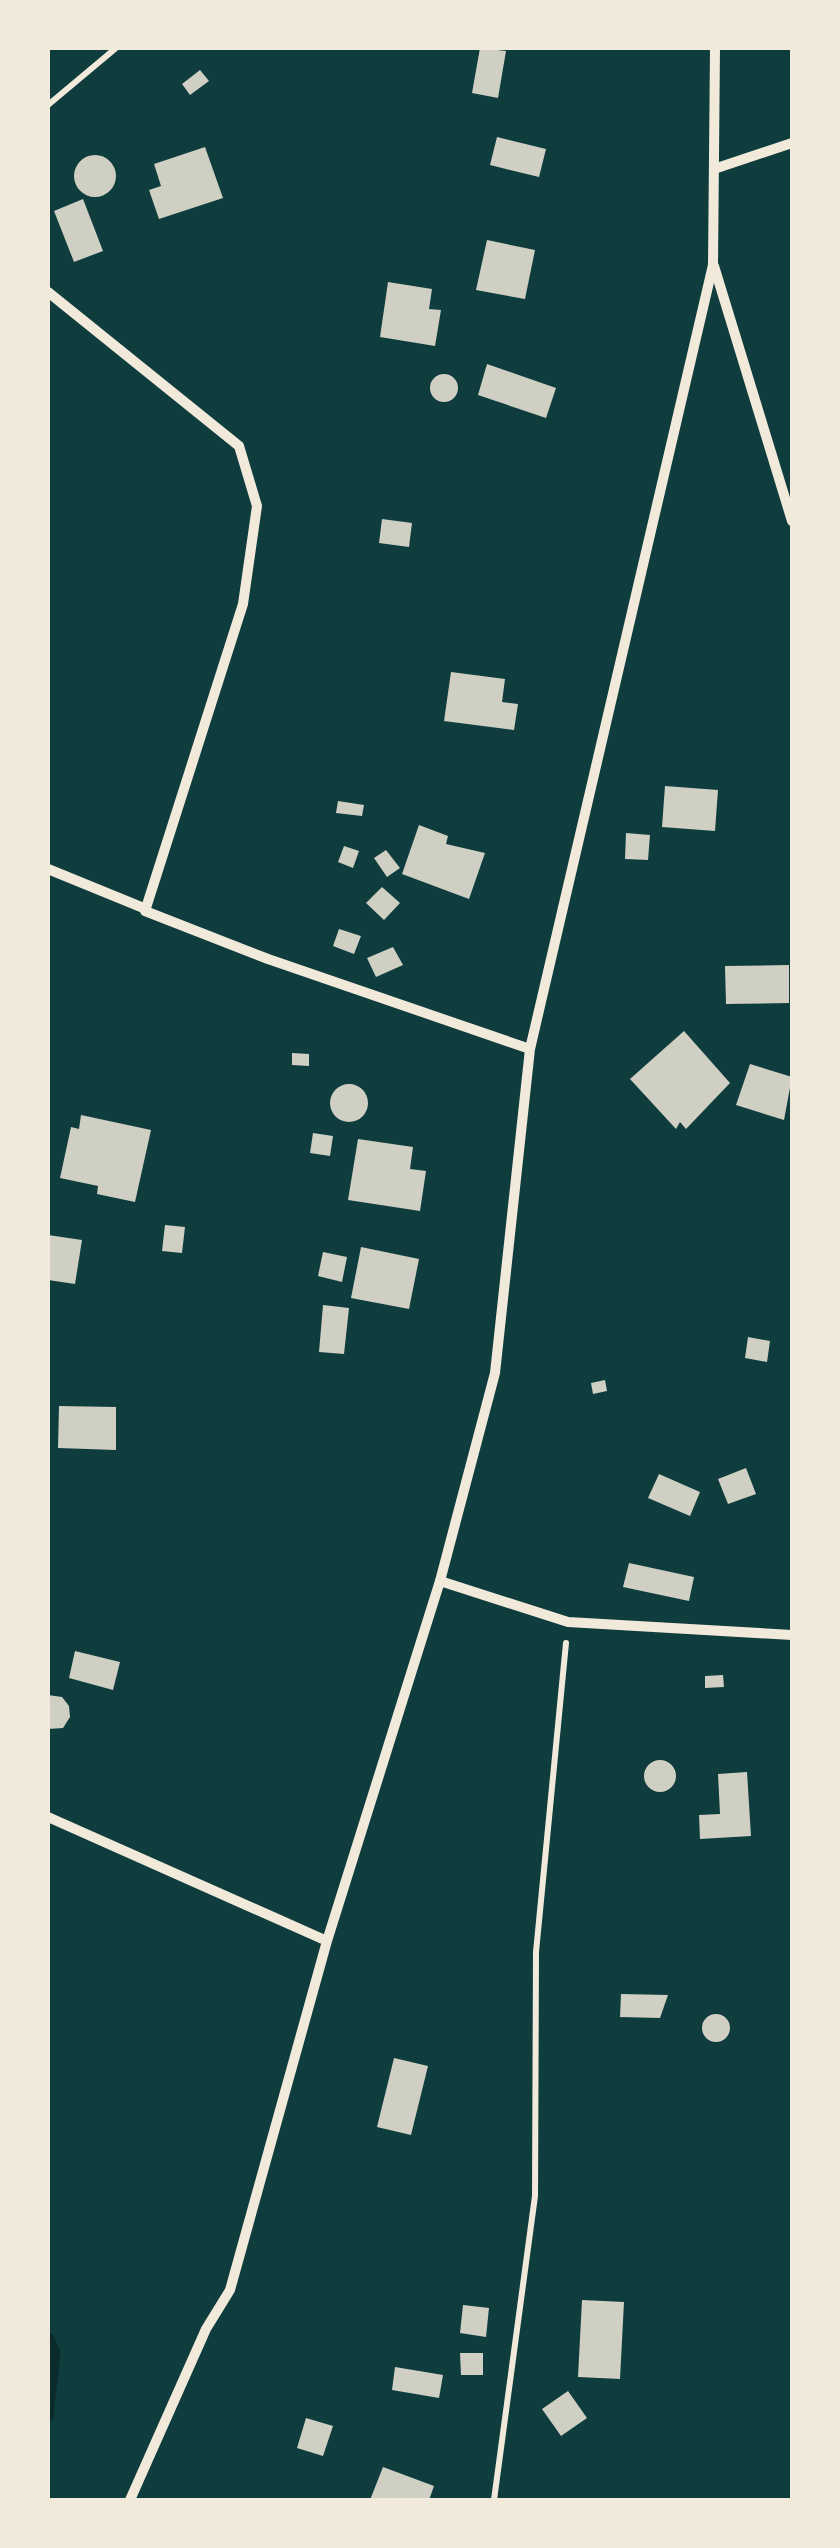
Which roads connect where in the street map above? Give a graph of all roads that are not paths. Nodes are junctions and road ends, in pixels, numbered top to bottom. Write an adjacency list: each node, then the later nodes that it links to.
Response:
1 (716, 48): 3 (street)
2 (792, 143): 3 (street)
3 (717, 168): 4 (street)
4 (713, 265): 6 (street); 9 (street)
5 (48, 292): 8 (street)
6 (792, 522)
7 (48, 869): 8 (street)
8 (146, 908): 9 (street)
9 (530, 1050): 10 (street)
10 (440, 1581): 11 (street); 13 (street)
11 (792, 1635)
12 (48, 1818): 13 (street)
13 (328, 1941): 14 (street)
14 (130, 2500)

